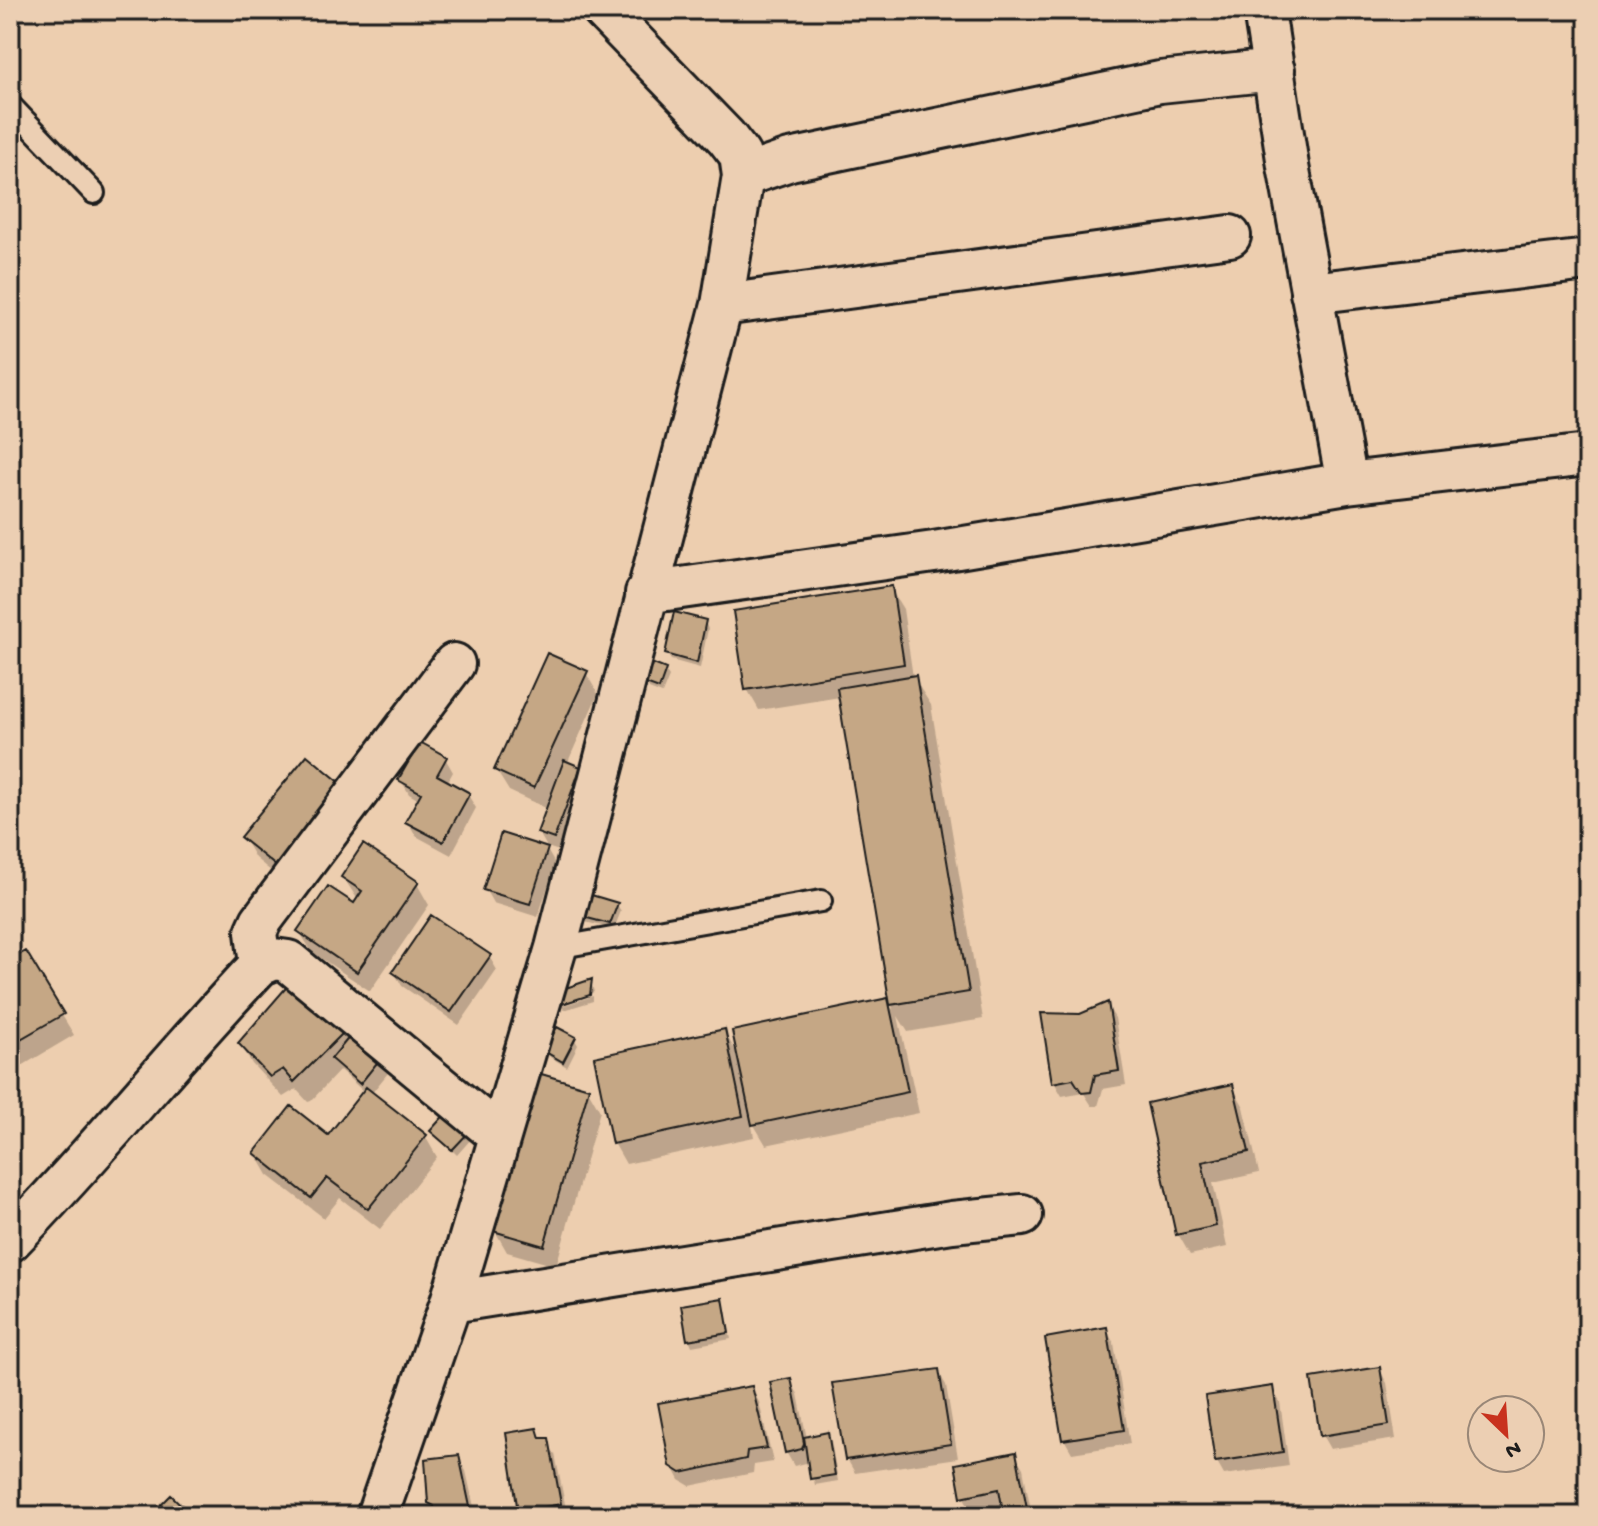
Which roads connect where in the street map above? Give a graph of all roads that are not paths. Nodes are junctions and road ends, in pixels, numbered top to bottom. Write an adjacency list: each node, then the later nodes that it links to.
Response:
1 (603, 10): 5 (street)
2 (1264, 10): 3 (street)
3 (1274, 70): 5 (street); 9 (street)
4 (10, 105): 6 (lane)
5 (743, 176): 10 (street)
6 (94, 193)
7 (1230, 236): 10 (street)
8 (1588, 260): 9 (street)
9 (1311, 293): 12 (street)
10 (722, 305): 13 (street)
11 (1588, 455): 12 (street)
12 (1347, 483): 13 (street)
13 (646, 593): 16 (street)
14 (454, 664): 17 (street)
15 (821, 901): 16 (lane)
16 (556, 948): 18 (street)
17 (260, 965): 18 (street); 20 (street)
18 (500, 1136): 21 (street)
19 (1022, 1215): 21 (street)
20 (10, 1241)
21 (451, 1302): 22 (street)
22 (377, 1516)

